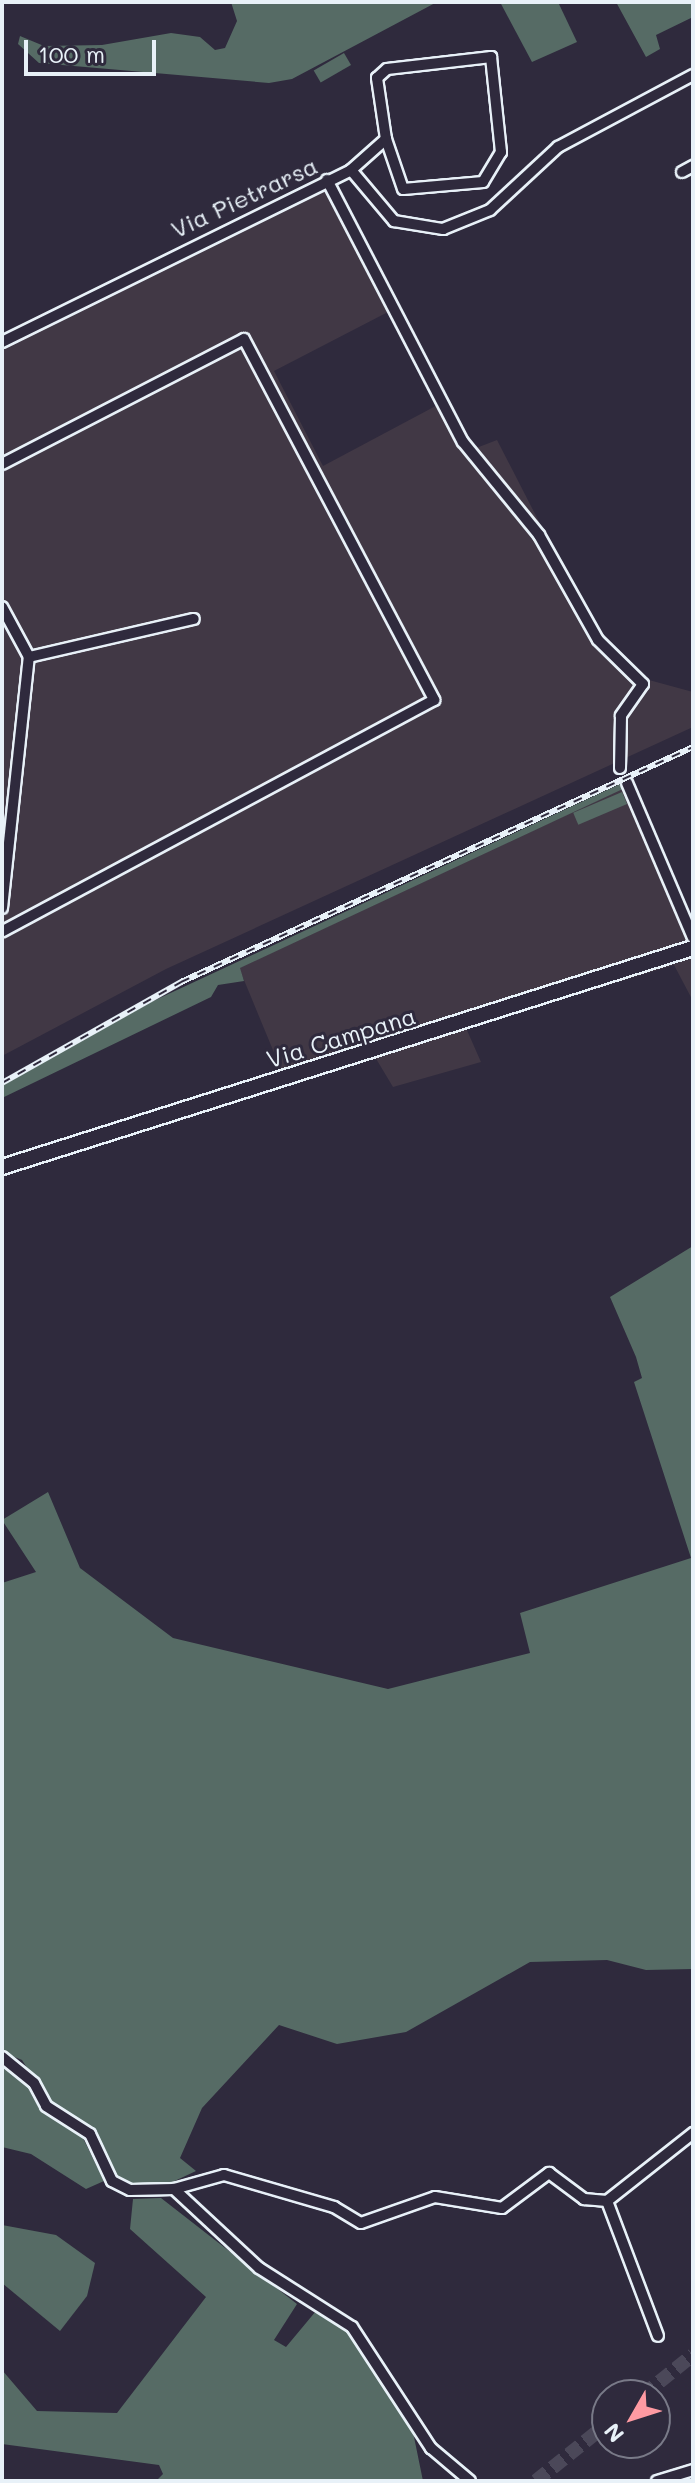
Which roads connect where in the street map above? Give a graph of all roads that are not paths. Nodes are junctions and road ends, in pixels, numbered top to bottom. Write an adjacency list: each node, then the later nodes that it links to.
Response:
1 (693, 75): 4 (street, Via Pietrarsa)
2 (386, 139): 2 (street); 4 (street)
3 (693, 166): 5 (street)
4 (351, 170): 6 (street, Via Pietrarsa)
5 (682, 172)
6 (327, 180): 7 (street, Via Pietrarsa); 12 (street)
7 (2, 342)
8 (2, 464): 15 (street)
9 (2, 607): 11 (street)
10 (194, 619): 11 (street)
11 (29, 657): 14 (street)
12 (620, 768)
13 (627, 783): 16 (street)
14 (2, 908)
15 (2, 932)
16 (693, 938)
17 (693, 948): 18 (street, Via Campana)
18 (2, 1167)
19 (2, 2057): 21 (street)
20 (693, 2133): 22 (street)
21 (174, 2189): 22 (street); 25 (street)
22 (607, 2201): 23 (street)
23 (658, 2336)
24 (693, 2470): 26 (street)
25 (470, 2481)
26 (657, 2481)

